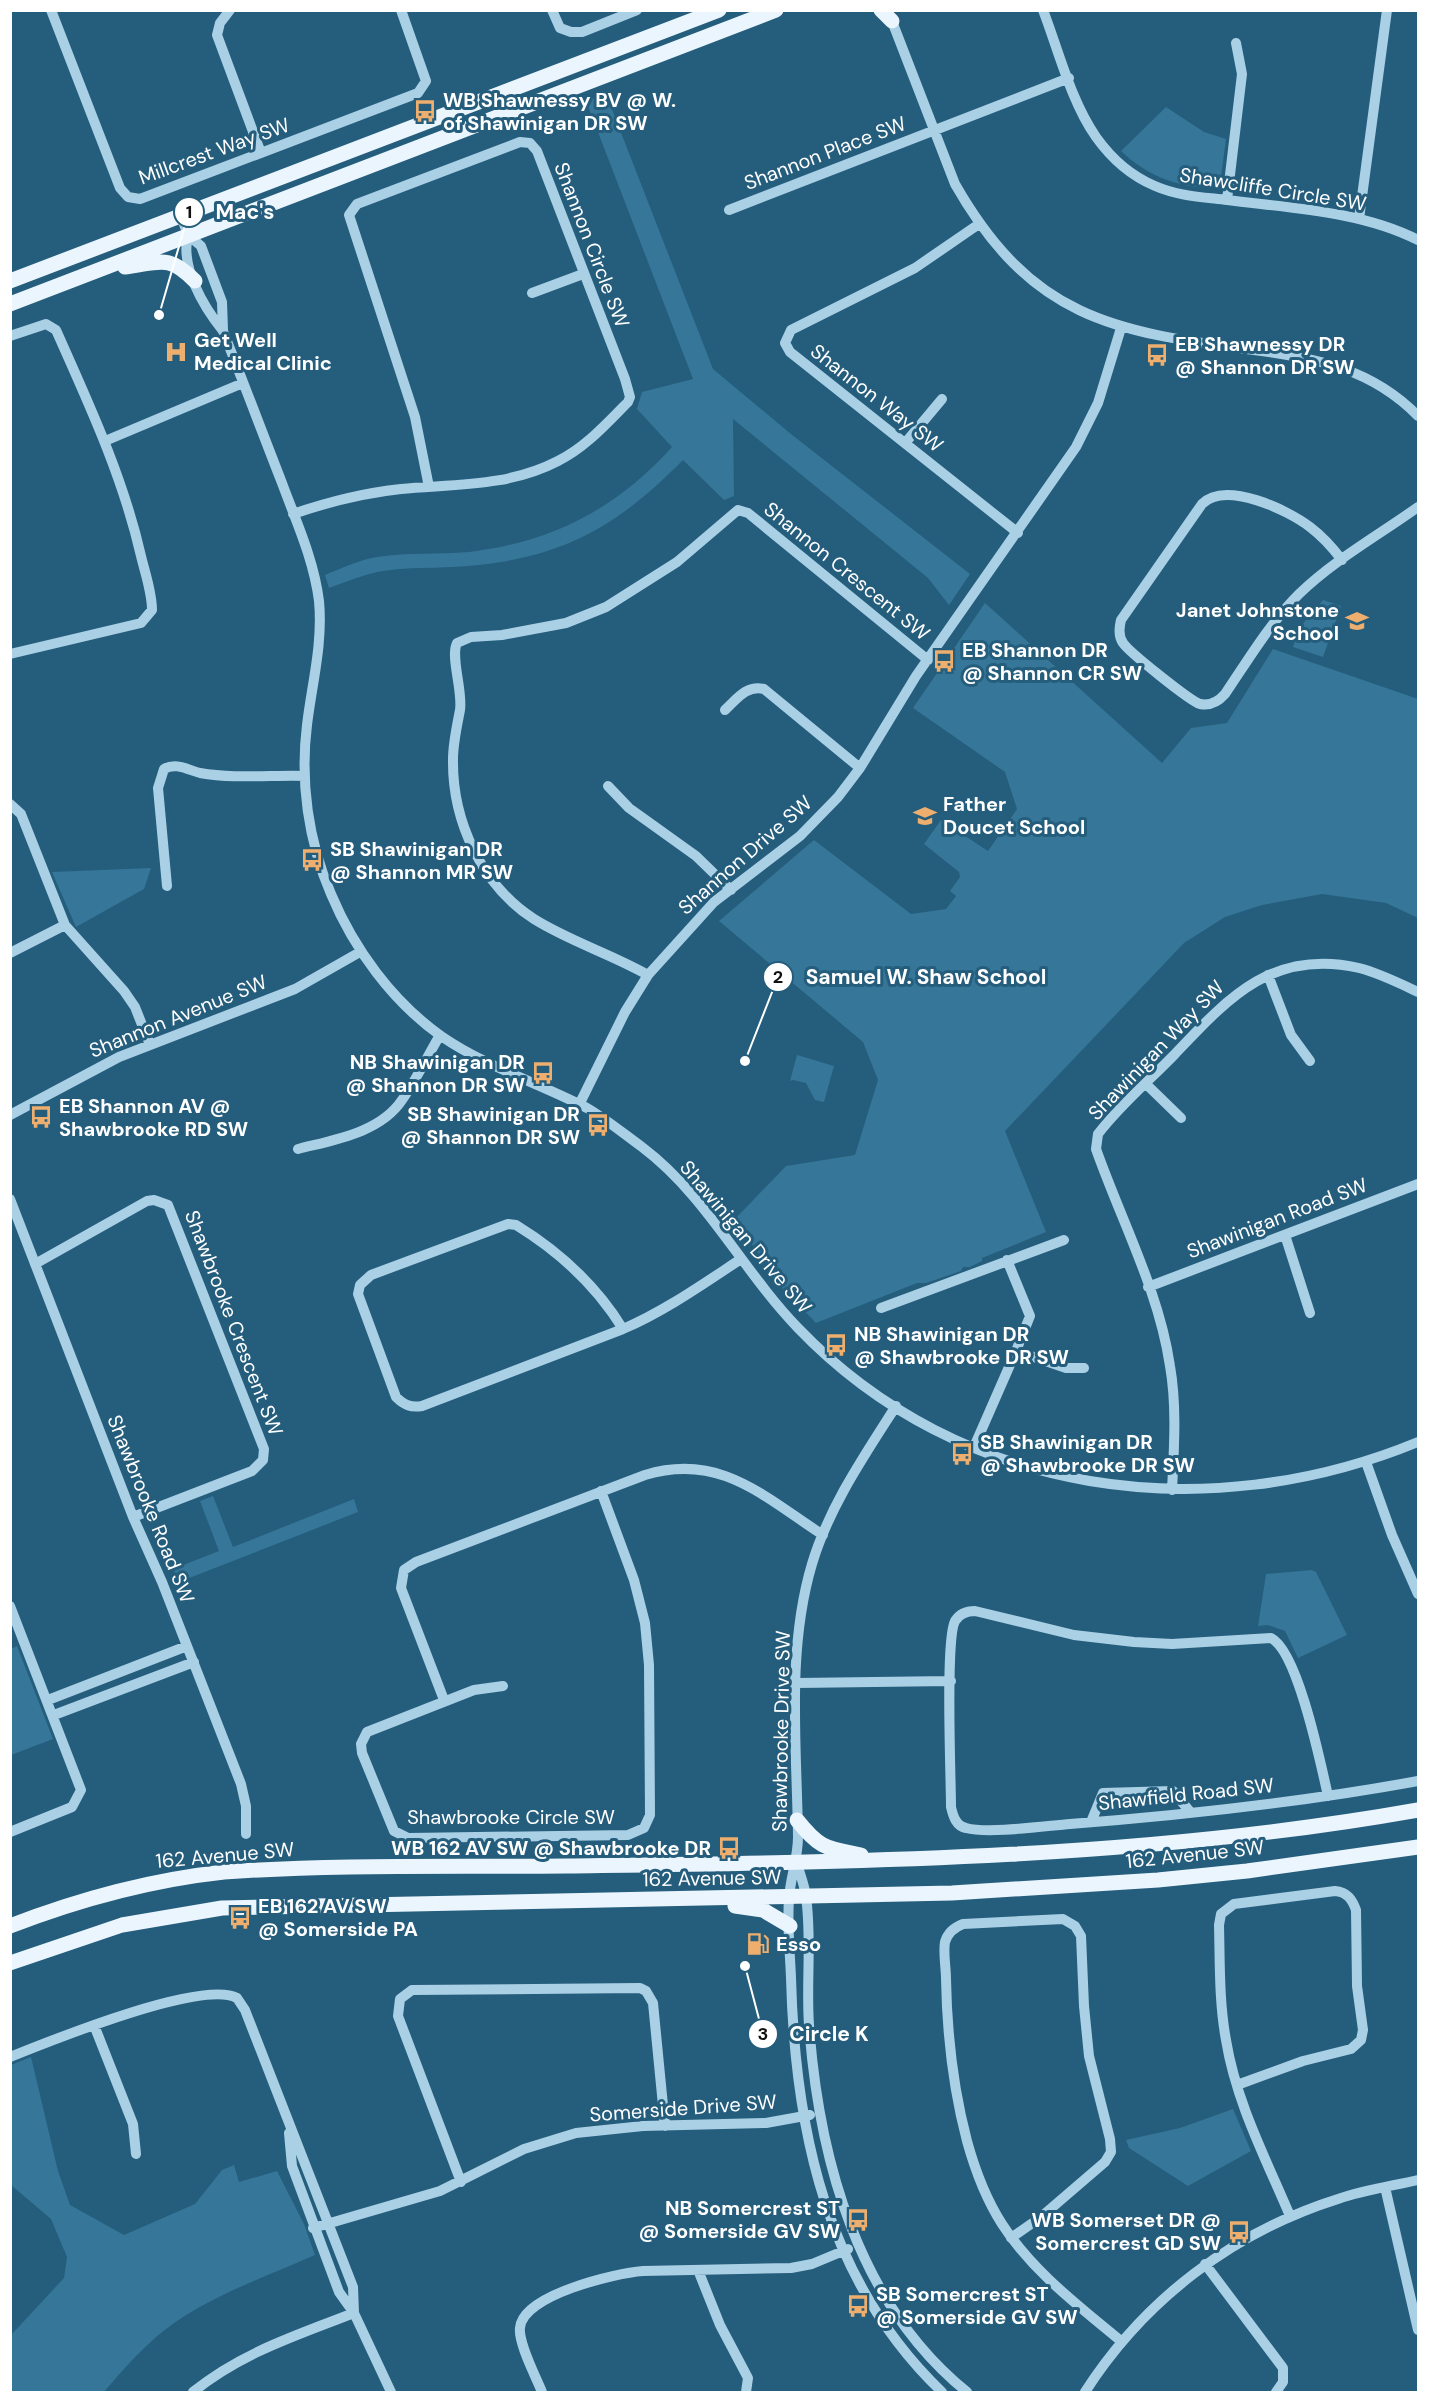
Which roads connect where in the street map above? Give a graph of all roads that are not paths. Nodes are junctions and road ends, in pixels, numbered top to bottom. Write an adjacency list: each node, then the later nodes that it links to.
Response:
1 (51, 10): 16 (street, Millcrest Way SW)
2 (231, 10): 16 (street)
3 (401, 10): 16 (street, Millcrest Way SW)
4 (552, 10): 5 (street)
5 (637, 10)
6 (718, 10): 19 (main road)
7 (776, 10): 12 (main road)
8 (786, 10): 12 (main road)
9 (1043, 10): 14 (street, Shawcliffe Circle SW)
10 (1387, 10): 20 (street)
11 (887, 14): 15 (street)
12 (756, 18): 22 (main road)
13 (1236, 43): 17 (street)
14 (1069, 78): 15 (street, Shannon Place SW); 17 (street, Shawcliffe Circle SW)
15 (934, 130): 18 (street, Shannon Place SW); 21 (street)
16 (261, 153)
17 (1227, 200): 20 (street, Shawcliffe Circle SW)
18 (729, 210)
19 (181, 216): 22 (street, Shawinigan Drive SW); 26 (main road)
20 (1359, 219): 23 (street, Shawcliffe Circle SW)
21 (979, 224): 30 (street); 37 (street, Shannon Way SW)
22 (188, 235): 24 (main road); 27 (street, Shawinigan Drive SW); 31 (street, Shawinigan Drive SW)
23 (1419, 240)
24 (95, 271): 27 (main road); 29 (main road)
25 (583, 274): 28 (street); 38 (street, Shannon Circle SW); 38 (street, Shannon Circle SW)
26 (10, 281)
27 (195, 281): 31 (street, Shawinigan Drive SW)
28 (532, 293)
29 (10, 303)
30 (1121, 328): 35 (street); 41 (street, Shannon Drive SW)
31 (223, 331): 33 (street, Shawinigan Drive SW)
32 (10, 336): 36 (street)
33 (243, 382): 36 (street); 40 (street, Shawinigan Drive SW)
34 (942, 399): 37 (street)
35 (1419, 416)
36 (105, 441): 43 (street)
37 (906, 442): 41 (street, Shannon Way SW)
38 (429, 487): 40 (street, Shannon Circle SW)
39 (1419, 507): 42 (street)
40 (293, 514): 47 (street, Shawinigan Drive SW)
41 (1018, 533): 44 (street, Shannon Drive SW)
42 (1342, 560): 42 (street)
43 (10, 654)
44 (928, 660): 46 (street, Shannon Drive SW); 55 (street, Shannon Crescent SW)
45 (725, 710): 46 (street)
46 (860, 768): 51 (street, Shannon Drive SW)
47 (305, 776): 50 (street); 53 (street, Shawinigan Drive SW)
48 (608, 786): 51 (street)
49 (10, 804): 52 (street)
50 (167, 886)
51 (731, 890): 55 (street, Shannon Drive SW)
52 (65, 925): 54 (street); 59 (street)
53 (360, 952): 58 (street, Shawinigan Drive SW); 59 (street, Shannon Avenue SW)
54 (10, 953)
55 (648, 975): 62 (street, Shannon Drive SW)
56 (1268, 975): 57 (street, Shawinigan Way SW); 60 (street); 61 (street, Shawinigan Way SW)
57 (1419, 992)
58 (440, 1035): 62 (street, Shawinigan Drive SW); 65 (street)
59 (150, 1045): 63 (street, Shannon Avenue SW)
60 (1310, 1062)
61 (1146, 1084): 64 (street); 73 (street, Shawinigan Way SW)
62 (579, 1105): 70 (street, Shawinigan Drive SW)
63 (10, 1115)
64 (1181, 1118)
65 (298, 1149)
66 (1419, 1184): 68 (street, Shawinigan Road SW)
67 (10, 1199): 72 (street, Shawbrooke Road SW)
68 (1285, 1235): 73 (street, Shawinigan Road SW); 75 (street)
69 (1064, 1240): 71 (street)
70 (741, 1259): 76 (street); 79 (street, Shawinigan Drive SW)
71 (1007, 1260): 74 (street); 77 (street)
72 (35, 1264): 85 (street, Shawbrooke Road SW); 85 (street, Shawbrooke Crescent SW)
73 (1148, 1287): 83 (street, Shawinigan Way SW)
74 (881, 1308)
75 (1310, 1313)
76 (623, 1329): 76 (street)
77 (1016, 1351): 78 (street); 81 (street)
78 (1084, 1368)
79 (896, 1406): 81 (street, Shawinigan Drive SW); 86 (street, Shawbrooke Drive SW)
80 (1419, 1442): 82 (street, Shawinigan Drive SW)
81 (974, 1447): 83 (street, Shawinigan Drive SW)
82 (1365, 1462): 83 (street, Shawinigan Drive SW); 87 (street)
83 (1173, 1490)
84 (601, 1491): 86 (street); 95 (street); 95 (street, Shawbrooke Circle SW)
85 (133, 1517): 89 (street, Shawbrooke Road SW)
86 (823, 1535): 92 (street, Shawbrooke Drive SW)
87 (1419, 1594)
88 (10, 1606): 94 (street)
89 (187, 1646): 90 (street, Shawbrooke Road SW); 94 (street)
90 (194, 1662): 96 (street); 104 (street, Shawbrooke Road SW)
91 (951, 1681): 92 (street); 98 (street); 102 (street, Shawfield Road SW)
92 (796, 1683): 101 (street, Shawbrooke Drive SW)
93 (503, 1686): 95 (street)
94 (48, 1700): 96 (street)
95 (444, 1700)
96 (54, 1715): 103 (street)
97 (1419, 1781): 98 (street, Shawfield Road SW)
98 (1328, 1796): 100 (street, Shawfield Road SW)
99 (1419, 1810): 106 (main road, 162 Avenue SW)
100 (1191, 1813): 102 (street, Shawfield Road SW); 102 (street)
101 (797, 1820): 106 (main road); 107 (street, Shawbrooke Drive SW)
102 (1091, 1822)
103 (10, 1832)
104 (246, 1834)
105 (1419, 1846): 108 (main road, 162 Avenue SW)
106 (888, 1860): 107 (main road, 162 Avenue SW)
107 (797, 1863): 108 (street); 109 (street); 111 (main road, 162 Avenue SW)
108 (806, 1897): 109 (main road, 162 Avenue SW); 117 (street)
109 (789, 1898): 110 (main road, 162 Avenue SW); 112 (street)
110 (697, 1899): 112 (main road); 113 (main road, 162 Avenue SW)
111 (10, 1926)
112 (790, 1926): 118 (street)
113 (10, 1963)
114 (94, 2025): 115 (street); 119 (street); 121 (street)
115 (10, 2057)
116 (1237, 2085): 116 (street); 125 (street)
117 (820, 2114): 118 (street, Somerside Drive SW); 129 (street)
118 (804, 2117): 120 (street, Somerside Drive SW); 130 (street)
119 (289, 2126): 126 (street); 127 (street)
120 (665, 2126): 123 (street, Somerside Drive SW); 123 (street)
121 (136, 2154)
122 (1419, 2180): 124 (street)
123 (461, 2182): 126 (street, Somerside Drive SW)
124 (1385, 2187): 125 (street); 134 (street)
125 (1290, 2216): 131 (street)
126 (329, 2223): 127 (street, Somerside Drive SW); 133 (street)
127 (313, 2228): 133 (street)
128 (1011, 2238): 128 (street); 135 (street)
129 (858, 2245): 130 (street); 141 (street)
130 (842, 2252): 132 (street); 140 (street)
131 (1205, 2264): 135 (street); 143 (street)
132 (698, 2270): 138 (street); 139 (street)
133 (354, 2313): 136 (street); 137 (street)
134 (1419, 2330)
135 (1122, 2342): 142 (street)
136 (193, 2392)
137 (391, 2392)
138 (542, 2392)
139 (746, 2392)
140 (942, 2392)
141 (968, 2392)
142 (1085, 2392)
143 (1275, 2392)

